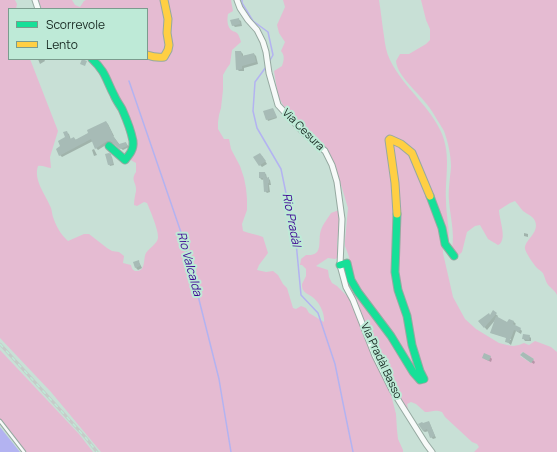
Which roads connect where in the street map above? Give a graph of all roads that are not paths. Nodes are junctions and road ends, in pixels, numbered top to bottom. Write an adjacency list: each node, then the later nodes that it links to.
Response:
1 (164, 0): 3 (street)
2 (237, 0): 7 (street, Via Cesura)
3 (148, 54)
4 (93, 60): 5 (street)
5 (109, 146)
6 (454, 256): 7 (street)
7 (340, 265): 10 (street, Via Pradàl Basso)
8 (0, 421): 9 (lane)
9 (24, 452)
10 (432, 452)

